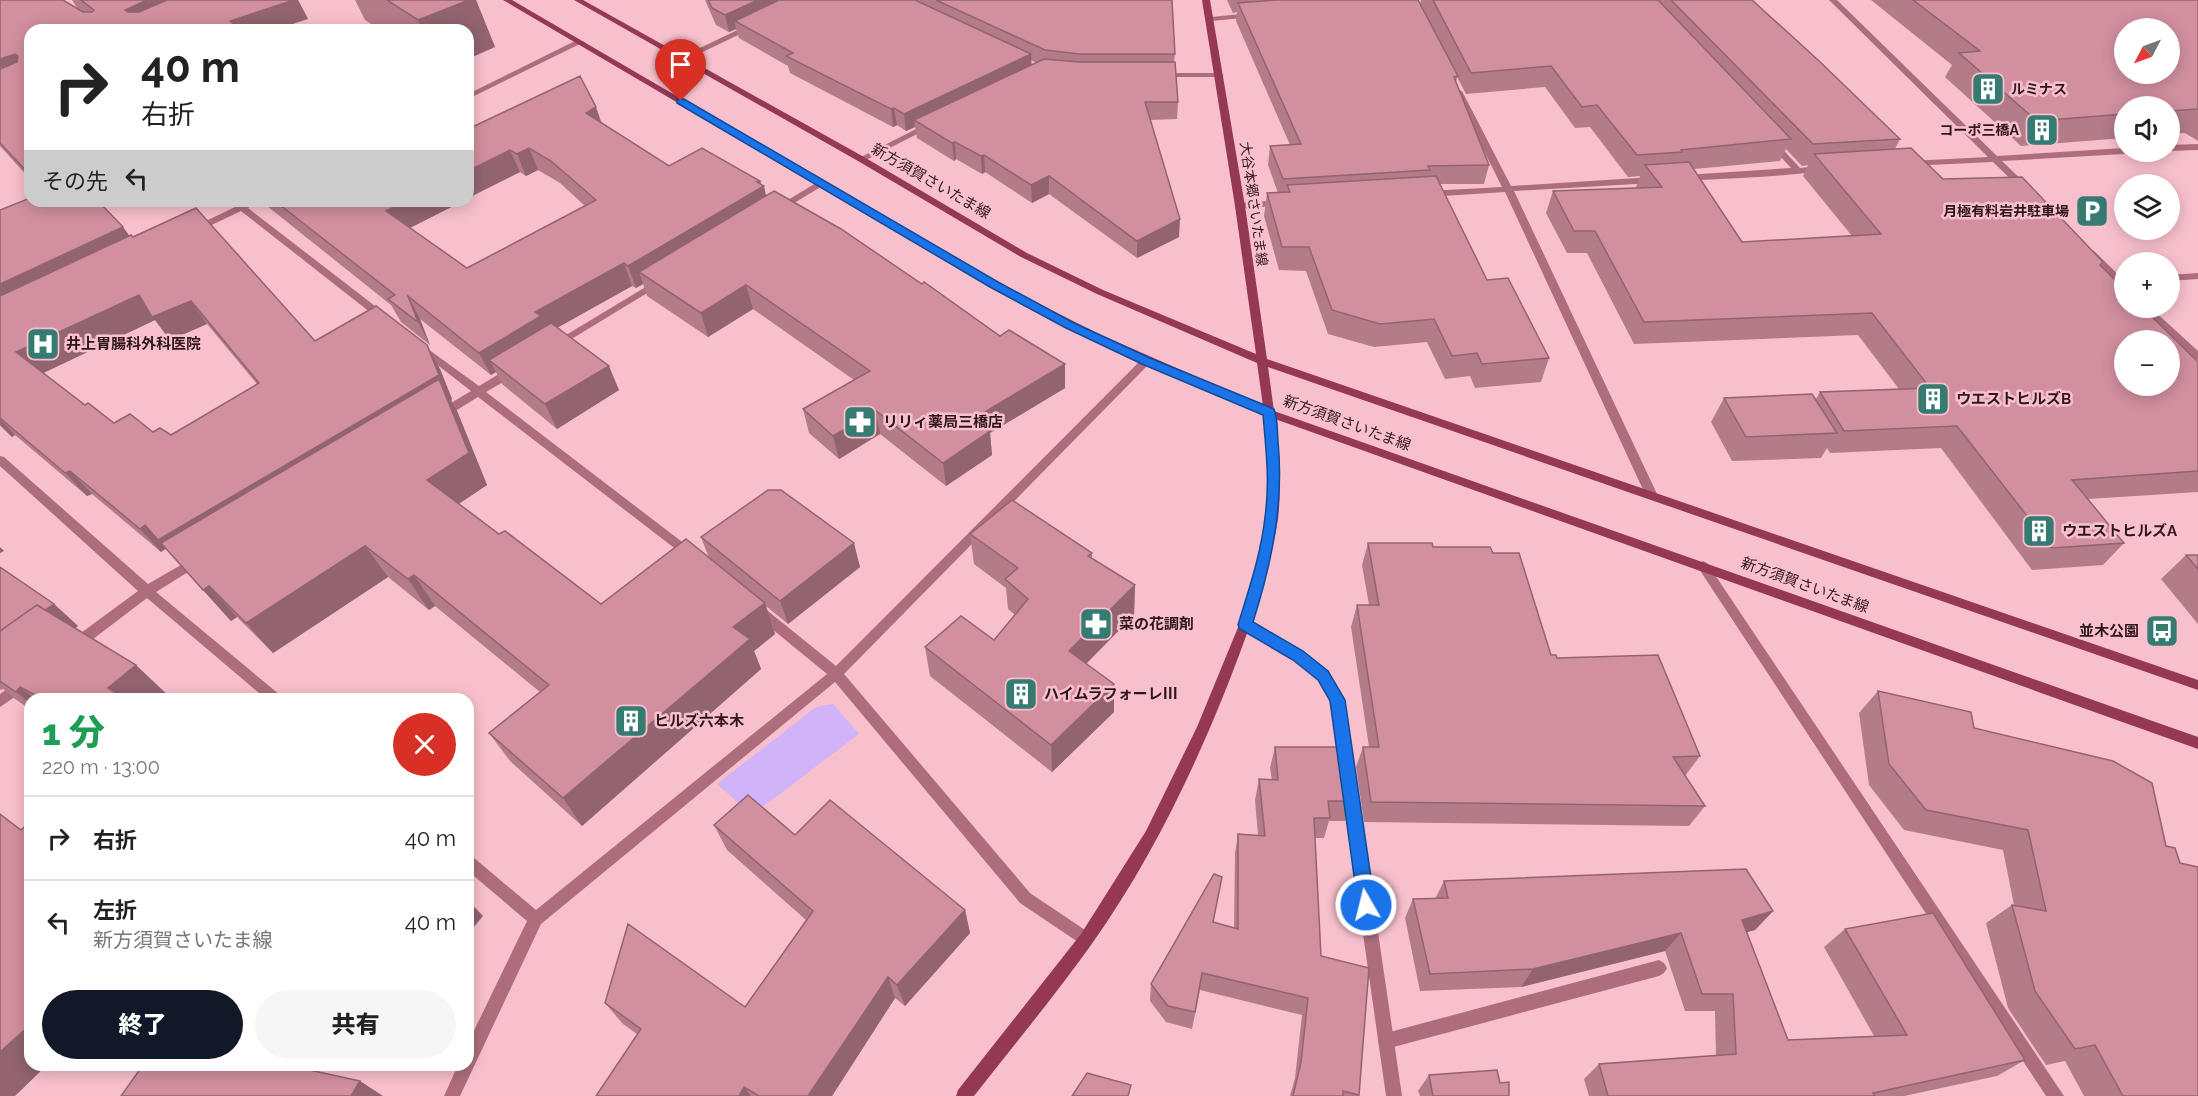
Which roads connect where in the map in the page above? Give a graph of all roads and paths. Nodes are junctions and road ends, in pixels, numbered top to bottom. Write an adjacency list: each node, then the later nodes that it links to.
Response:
1 (507, 0): 8 (main road, 新方須賀さいたま線)
2 (578, 0): 9 (main road, 新方須賀さいたま線)
3 (1206, 0): 6 (main road, 大谷本郷さいたま線)
4 (1833, 0): 19 (street)
5 (1258, 15): 6 (street)
6 (1211, 19): 11 (main road, 大谷本郷さいたま線)
7 (756, 24): 9 (street)
8 (580, 42): 13 (street); 26 (main road, 新方須賀さいたま線)
9 (683, 58): 20 (main road, 新方須賀さいたま線)
10 (1149, 75): 11 (street)
11 (1220, 75): 31 (main road, 大谷本郷さいたま線)
12 (1455, 85): 27 (street)
13 (474, 94)
14 (936, 123): 20 (street)
15 (1766, 137): 23 (street)
16 (2198, 147): 17 (street)
17 (2180, 148)
18 (2114, 152): 19 (street)
19 (1995, 158): 21 (street); 28 (street)
20 (861, 159): 47 (main road, 新方須賀さいたま線)
21 (1902, 164)
22 (1833, 169): 23 (street)
23 (1798, 171): 24 (street)
24 (1670, 179)
25 (1659, 180): 27 (street)
26 (821, 183): 34 (street); 46 (main road, 新方須賀さいたま線)
27 (1508, 189): 29 (street); 53 (street)
28 (2028, 191)
29 (1415, 195)
30 (1287, 203): 31 (street)
31 (1240, 206): 47 (main road, 大谷本郷さいたま線)
32 (232, 207): 35 (street)
33 (241, 207): 42 (street)
34 (771, 213)
35 (189, 233)
36 (2086, 249): 38 (street)
37 (670, 275): 44 (street)
38 (2114, 275)
39 (2198, 276): 40 (street)
40 (2180, 277)
41 (2157, 318): 45 (street)
42 (393, 325)
43 (412, 340): 49 (street)
44 (549, 348)
45 (2198, 357)
46 (1146, 361): 50 (main road, 新方須賀さいたま線); 61 (street)
47 (1262, 361): 50 (main road, 大谷本郷さいたま線); 53 (main road, 新方須賀さいたま線)
48 (519, 367): 49 (street)
49 (479, 391): 51 (street); 55 (street)
50 (1269, 412): 56 (main road, 新方須賀さいたま線); 59 (main road, 大谷本郷さいたま線)
51 (429, 422)
52 (0, 460): 57 (street)
53 (1652, 496): 63 (main road, 新方須賀さいたま線)
54 (208, 555): 57 (street)
55 (703, 565)
56 (1703, 566): 66 (main road, 新方須賀さいたま線); 77 (street)
57 (147, 591): 60 (street); 64 (street)
58 (748, 602): 61 (street)
59 (1245, 625): 69 (main road, 大谷本郷さいたま線); 71 (street)
60 (64, 653)
61 (836, 674): 68 (street); 69 (street)
62 (28, 680): 65 (street)
63 (2198, 685)
64 (268, 693)
65 (0, 701)
66 (2198, 743)
67 (474, 867): 68 (street)
68 (536, 919): 72 (street)
69 (1086, 939): 75 (main road, 大谷本郷さいたま線)
70 (1659, 968): 71 (street)
71 (1386, 1041): 76 (street)
72 (474, 1048)
73 (463, 1071): 74 (street)
74 (452, 1096)
75 (964, 1096)
76 (1394, 1096)
77 (2056, 1096)

